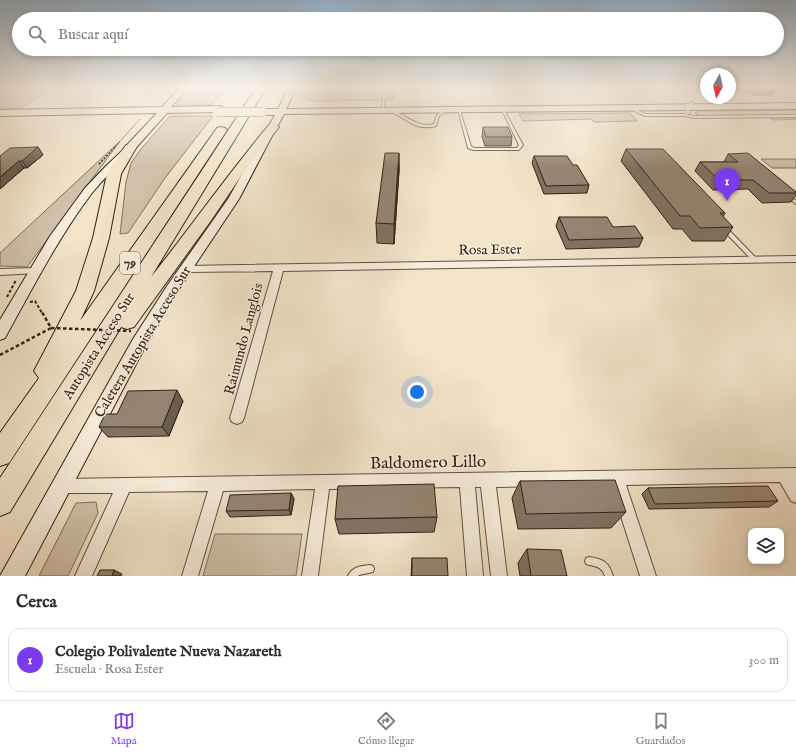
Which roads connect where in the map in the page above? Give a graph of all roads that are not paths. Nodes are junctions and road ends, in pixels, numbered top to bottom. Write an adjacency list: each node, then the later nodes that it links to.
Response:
1 (140, 115): 14 (main road)
2 (158, 115): 14 (main road)
3 (231, 115): 28 (highway, Autopista Acceso Sur / 79)
4 (244, 115): 27 (highway, Autopista Acceso Sur / 79)
5 (279, 115): 13 (main road, Caletera Autopista Acceso Sur)
6 (287, 115): 13 (main road)
7 (400, 115): 8 (lane)
8 (441, 115)
9 (460, 115): 10 (lane)
10 (506, 115)
11 (693, 115): 12 (lane)
12 (796, 116)
13 (274, 124): 22 (main road, Caletera Autopista Acceso Sur); 27 (highway)
14 (148, 126): 15 (main road)
15 (130, 148): 23 (main road); 28 (highway)
16 (784, 193): 17 (lane)
17 (796, 203)
18 (720, 222): 20 (lane)
19 (796, 259): 20 (street, Rosa Ester)
20 (755, 260): 21 (street, Rosa Ester)
21 (279, 267): 22 (street, Rosa Ester); 26 (street, Raimundo Langlois)
22 (185, 269): 35 (main road, Caletera Autopista Acceso Sur)
23 (35, 271): 24 (street); 25 (main road)
24 (0, 272)
25 (0, 334)
26 (237, 418)
27 (39, 441): 38 (highway, Autopista Acceso Sur / 79)
28 (5, 446)
29 (790, 475): 30 (street, Baldomero Lillo); 37 (street)
30 (616, 478): 32 (street, Baldomero Lillo); 49 (street)
31 (466, 480): 32 (street, Baldomero Lillo); 33 (street, Baldomero Lillo); 46 (street)
32 (488, 480): 47 (street)
33 (323, 482): 34 (street, Baldomero Lillo); 44 (street)
34 (218, 484): 36 (street, Baldomero Lillo); 43 (street)
35 (61, 486): 36 (street, Baldomero Lillo); 41 (main road, Caletera Autopista Acceso Sur)
36 (124, 486): 42 (street)
37 (796, 496)
38 (0, 502)
39 (589, 561): 48 (lane)
40 (370, 569): 45 (lane)
41 (12, 576)
42 (83, 576)
43 (190, 576)
44 (310, 576)
45 (352, 576)
46 (475, 576)
47 (499, 576)
48 (609, 576)
49 (648, 576)

